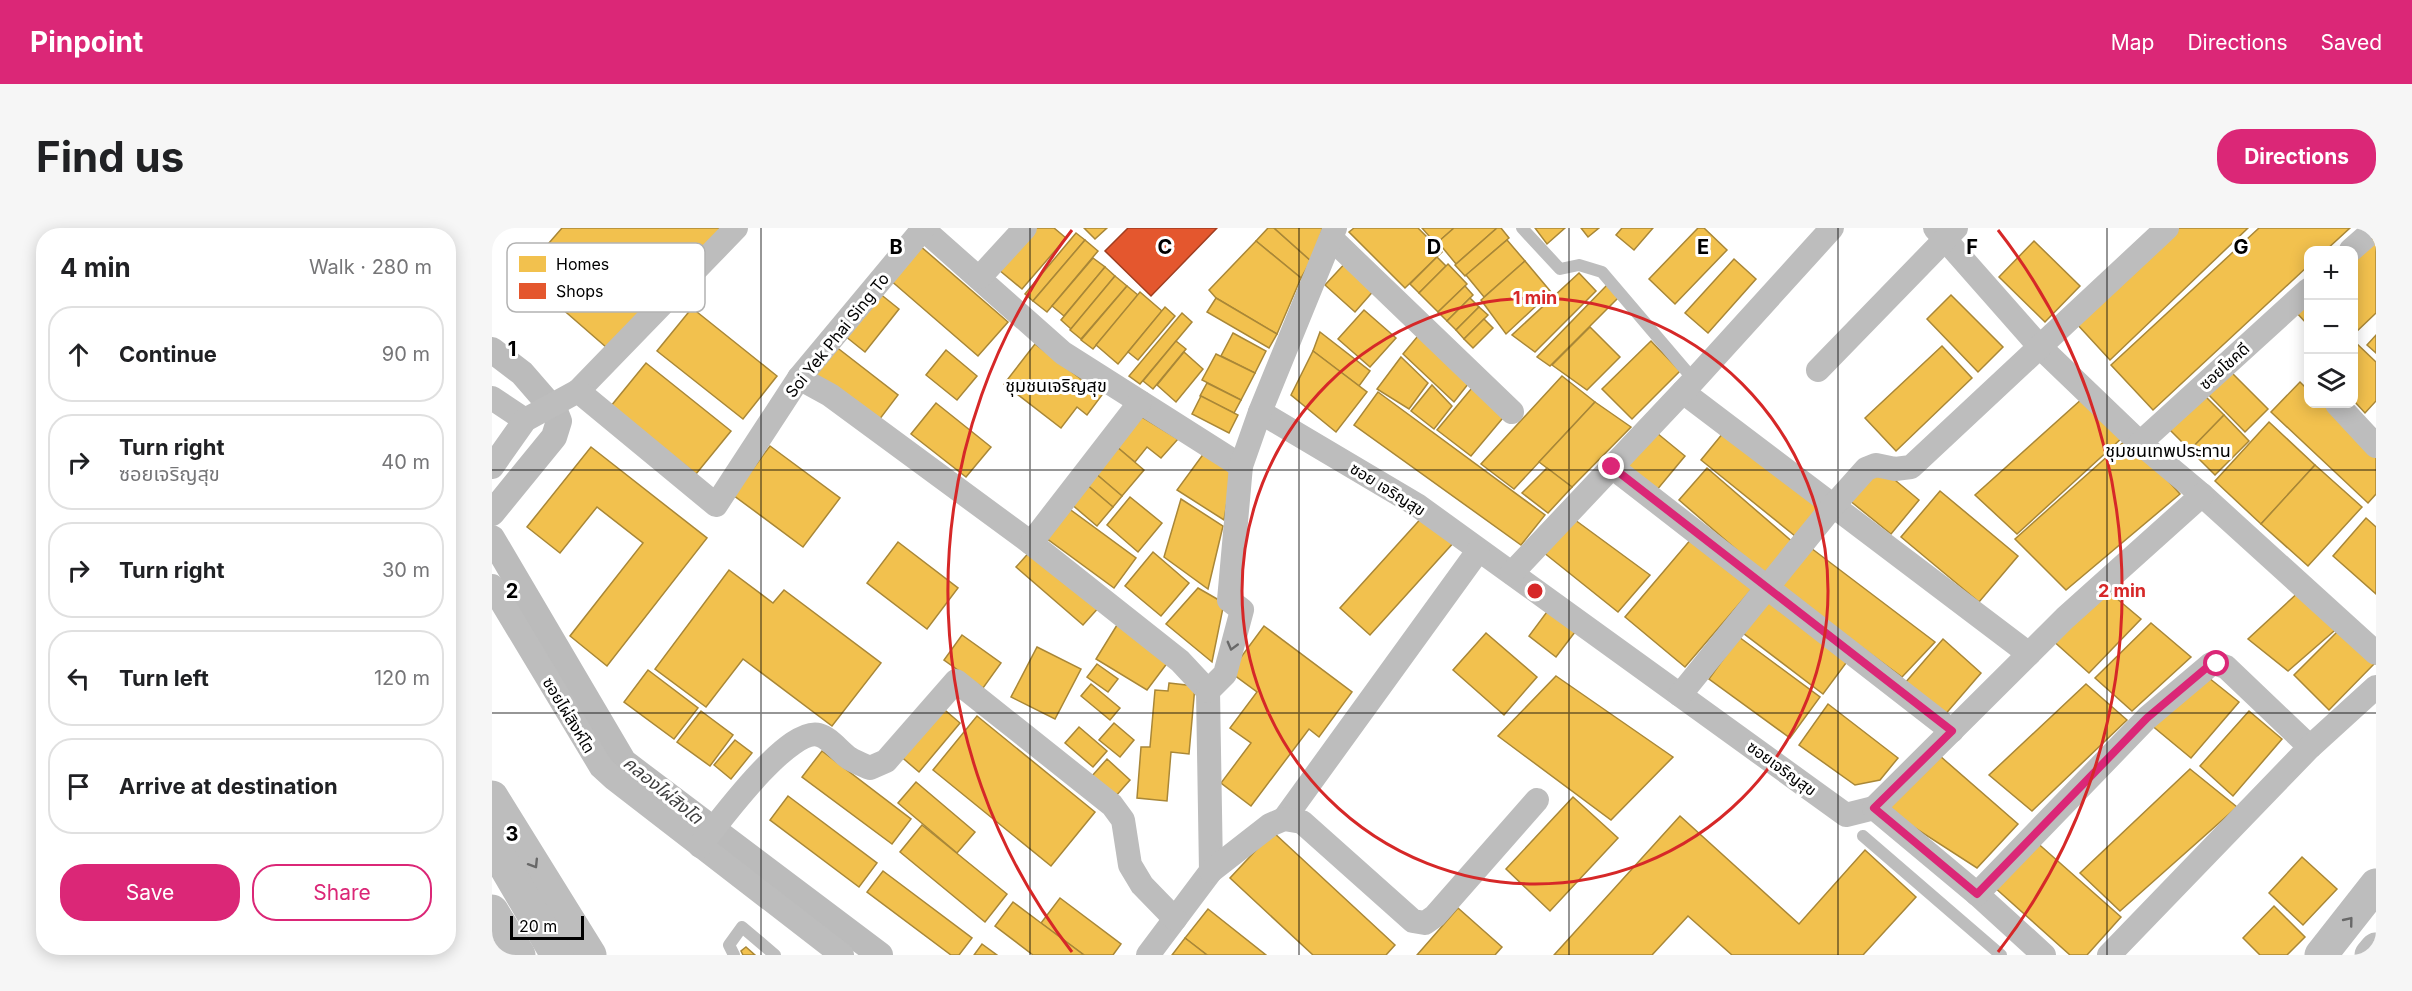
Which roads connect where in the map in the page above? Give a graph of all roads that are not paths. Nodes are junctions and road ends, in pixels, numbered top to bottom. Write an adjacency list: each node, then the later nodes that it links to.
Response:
1 (735, 228): 11 (street)
2 (922, 228): 12 (street); 17 (street, Soi Yek Phai Sing To)
3 (1025, 228): 12 (street)
4 (1522, 228): 18 (lane)
5 (1832, 228): 18 (street)
6 (2167, 228): 15 (street)
7 (2376, 228): 10 (street)
8 (1945, 232): 15 (street); 16 (street)
9 (1334, 234): 23 (street); 24 (street)
10 (2356, 246)
11 (705, 259)
12 (980, 278): 21 (street)
13 (2304, 294): 27 (street, ซอยโชคดี)
14 (653, 312): 19 (street)
15 (2040, 347): 27 (street); 32 (street)
16 (1818, 370)
17 (799, 378): 19 (street, Soi Yek Phai Sing To); 33 (street)
18 (1688, 386): 30 (street); 32 (street)
19 (574, 393): 25 (street)
20 (492, 398): 25 (street)
21 (1140, 402): 28 (street); 33 (street)
22 (2342, 408): 26 (street)
23 (1260, 412): 28 (street); 34 (street, ซอย เจริญสุข)
24 (1512, 412)
25 (532, 417): 29 (street)
26 (2371, 431)
27 (2140, 443): 31 (street)
28 (1241, 466): 41 (street, one-way to 41)
29 (492, 467)
30 (1612, 467): 35 (street); 37 (street)
31 (2202, 495): 38 (street); 39 (street)
32 (1833, 506): 37 (street); 39 (street)
33 (1031, 543): 41 (street)
34 (1478, 551): 35 (street, ซอย เจริญสุข); 48 (street)
35 (1512, 573): 42 (street, ซอยเจริญสุข)
36 (492, 586): 50 (street, ซอยไผ่สิงห์โต)
37 (1768, 586): 42 (street); 43 (street)
38 (2376, 653)
39 (2030, 654): 43 (street)
40 (2376, 687): 44 (street)
41 (1208, 691): 52 (street)
42 (1680, 695): 47 (street, ซอยเจริญสุข)
43 (1952, 731): 47 (street)
44 (2310, 747): 54 (street); 67 (street)
45 (492, 797): 61 (main road, one-way to 61)
46 (1537, 800): 48 (street)
47 (1874, 808): 54 (street)
48 (1284, 819): 52 (street)
49 (1863, 836): 58 (lane)
50 (704, 841): 56 (street); 64 (street, ซอยไผ่สิงห์โต)
51 (492, 844): 60 (main road)
52 (1211, 871): 56 (street)
53 (2376, 885): 68 (main road, one-way to 53)
54 (1977, 894): 66 (street)
55 (492, 910): 59 (main road)
56 (1175, 919): 65 (street)
57 (2376, 949): 69 (main road)
58 (1999, 954)
59 (519, 955)
60 (557, 955)
61 (590, 955)
62 (734, 955): 63 (lane)
63 (775, 955)
64 (842, 955)
65 (1148, 955)
66 (2044, 955)
67 (2109, 955)
68 (2321, 955)
69 (2371, 955)

